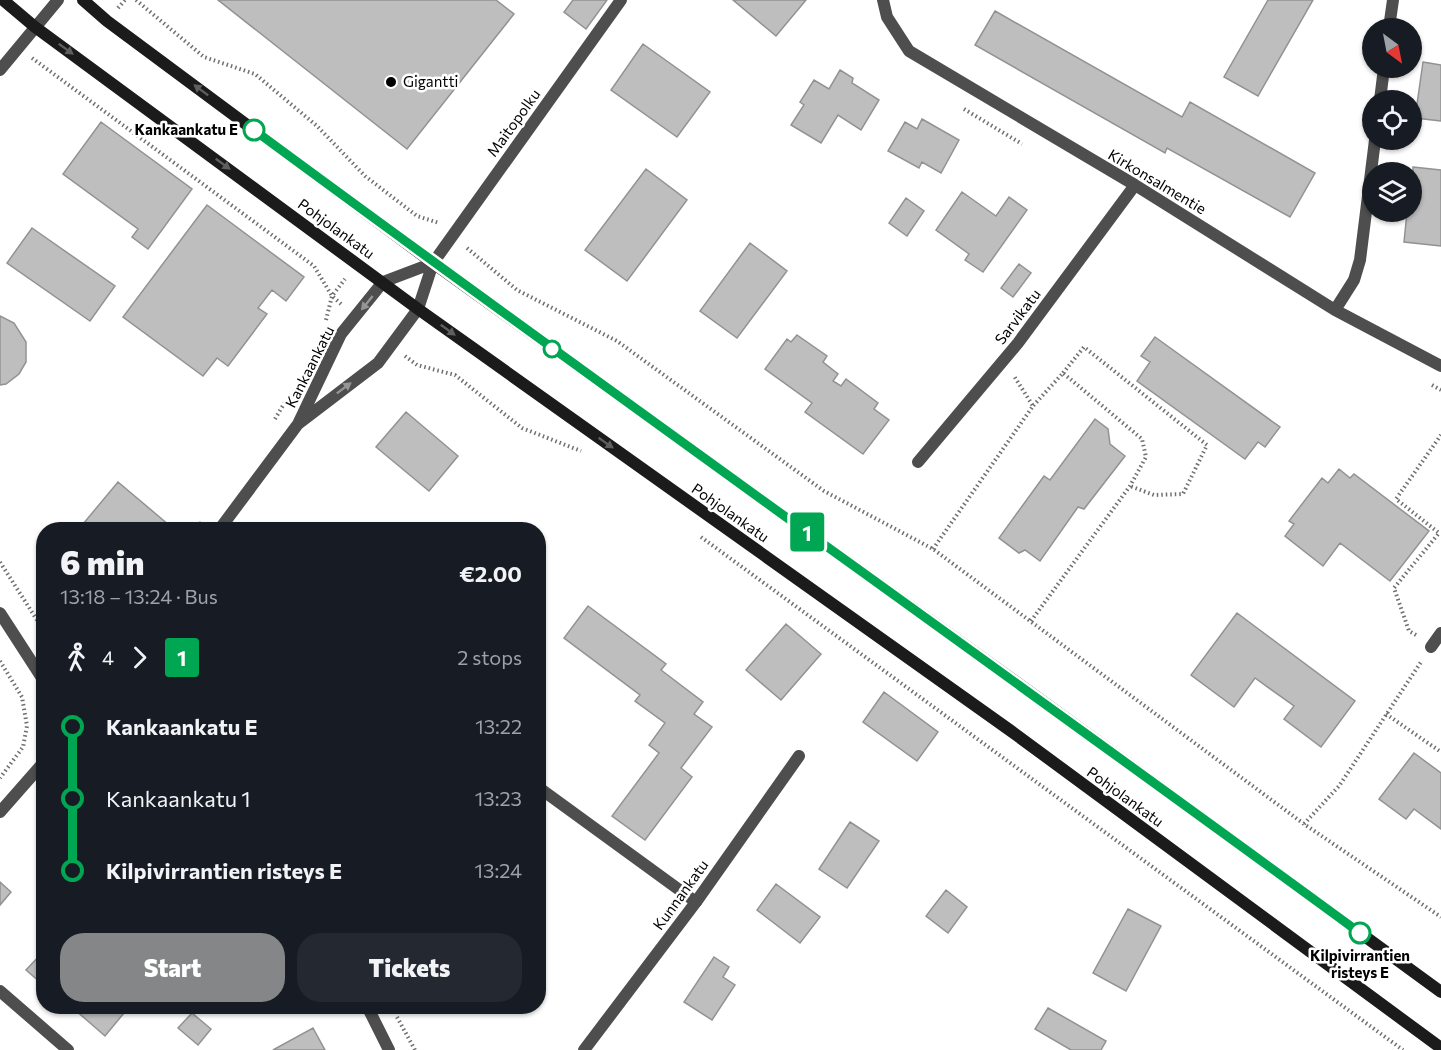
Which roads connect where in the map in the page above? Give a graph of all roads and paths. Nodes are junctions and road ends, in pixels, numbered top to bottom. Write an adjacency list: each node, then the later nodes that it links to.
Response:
1 (3, 0): 11 (main road, Pohjolankatu)
2 (58, 0): 11 (street)
3 (83, 0): 10 (main road, Pohjolankatu)
4 (125, 0): 10 (path)
5 (135, 0): 18 (path)
6 (621, 0): 18 (street, Maitopolku)
7 (883, 0): 17 (street, Kirkonsalmentie)
8 (1393, 0): 9 (street)
9 (1390, 18)
10 (107, 21): 19 (main road, Pohjolankatu, one-way to 10)
11 (35, 27): 12 (street); 13 (main road, Pohjolankatu, one-way to 13)
12 (18, 48): 14 (street); 15 (path)
13 (78, 58): 15 (path); 20 (main road, Pohjolankatu, one-way to 20)
14 (0, 70)
15 (61, 81): 21 (path)
16 (1374, 150): 23 (street)
17 (1135, 185): 23 (street, Kirkonsalmentie); 27 (street, Sarvikatu)
18 (454, 236): 19 (street, Maitopolku); 40 (path)
19 (433, 263): 20 (street); 22 (street, Kankaankatu); 60 (main road, Pohjolankatu)
20 (383, 282): 22 (main road, Pohjolankatu); 24 (street, Kankaankatu, one-way to 24)
21 (332, 296): 24 (path); 25 (path)
22 (418, 309): 26 (street, Kankaankatu); 63 (main road, Pohjolankatu, one-way to 63)
23 (1335, 310): 28 (street, Kirkonsalmentie)
24 (356, 316): 33 (street, Kankaankatu)
25 (324, 329)
26 (391, 345): 33 (street, Kankaankatu, one-way to 26); 35 (path)
27 (1004, 360): 31 (path); 36 (street, Sarvikatu)
28 (1441, 366)
29 (1063, 373): 31 (path); 37 (path); 37 (path)
30 (288, 396): 32 (path)
31 (1033, 406): 40 (path)
32 (271, 424)
33 (298, 424): 38 (street, Kankaankatu)
34 (1441, 435): 46 (path)
35 (587, 453)
36 (918, 462)
37 (1130, 486): 44 (path)
38 (225, 522)
39 (692, 530): 68 (path)
40 (933, 549): 44 (path)
41 (0, 562): 43 (path)
42 (0, 613): 48 (street)
43 (36, 618)
44 (1031, 621): 56 (path)
45 (1441, 633): 46 (street)
46 (1431, 647): 49 (path)
47 (0, 661): 53 (path)
48 (36, 669)
49 (1386, 714): 50 (path); 56 (path)
50 (1441, 752)
51 (799, 756): 57 (street, Kunnankatu)
52 (36, 771): 55 (street)
53 (0, 778)
54 (546, 793): 57 (street)
55 (0, 812)
56 (1304, 824): 58 (path)
57 (696, 902): 67 (street, Kunnankatu)
58 (1441, 917)
59 (0, 991): 64 (street)
60 (1441, 992)
61 (372, 1014): 65 (street)
62 (397, 1017): 66 (path)
63 (1441, 1048)
64 (68, 1050)
65 (389, 1050)
66 (415, 1050)
67 (584, 1050)
68 (1402, 1050)

